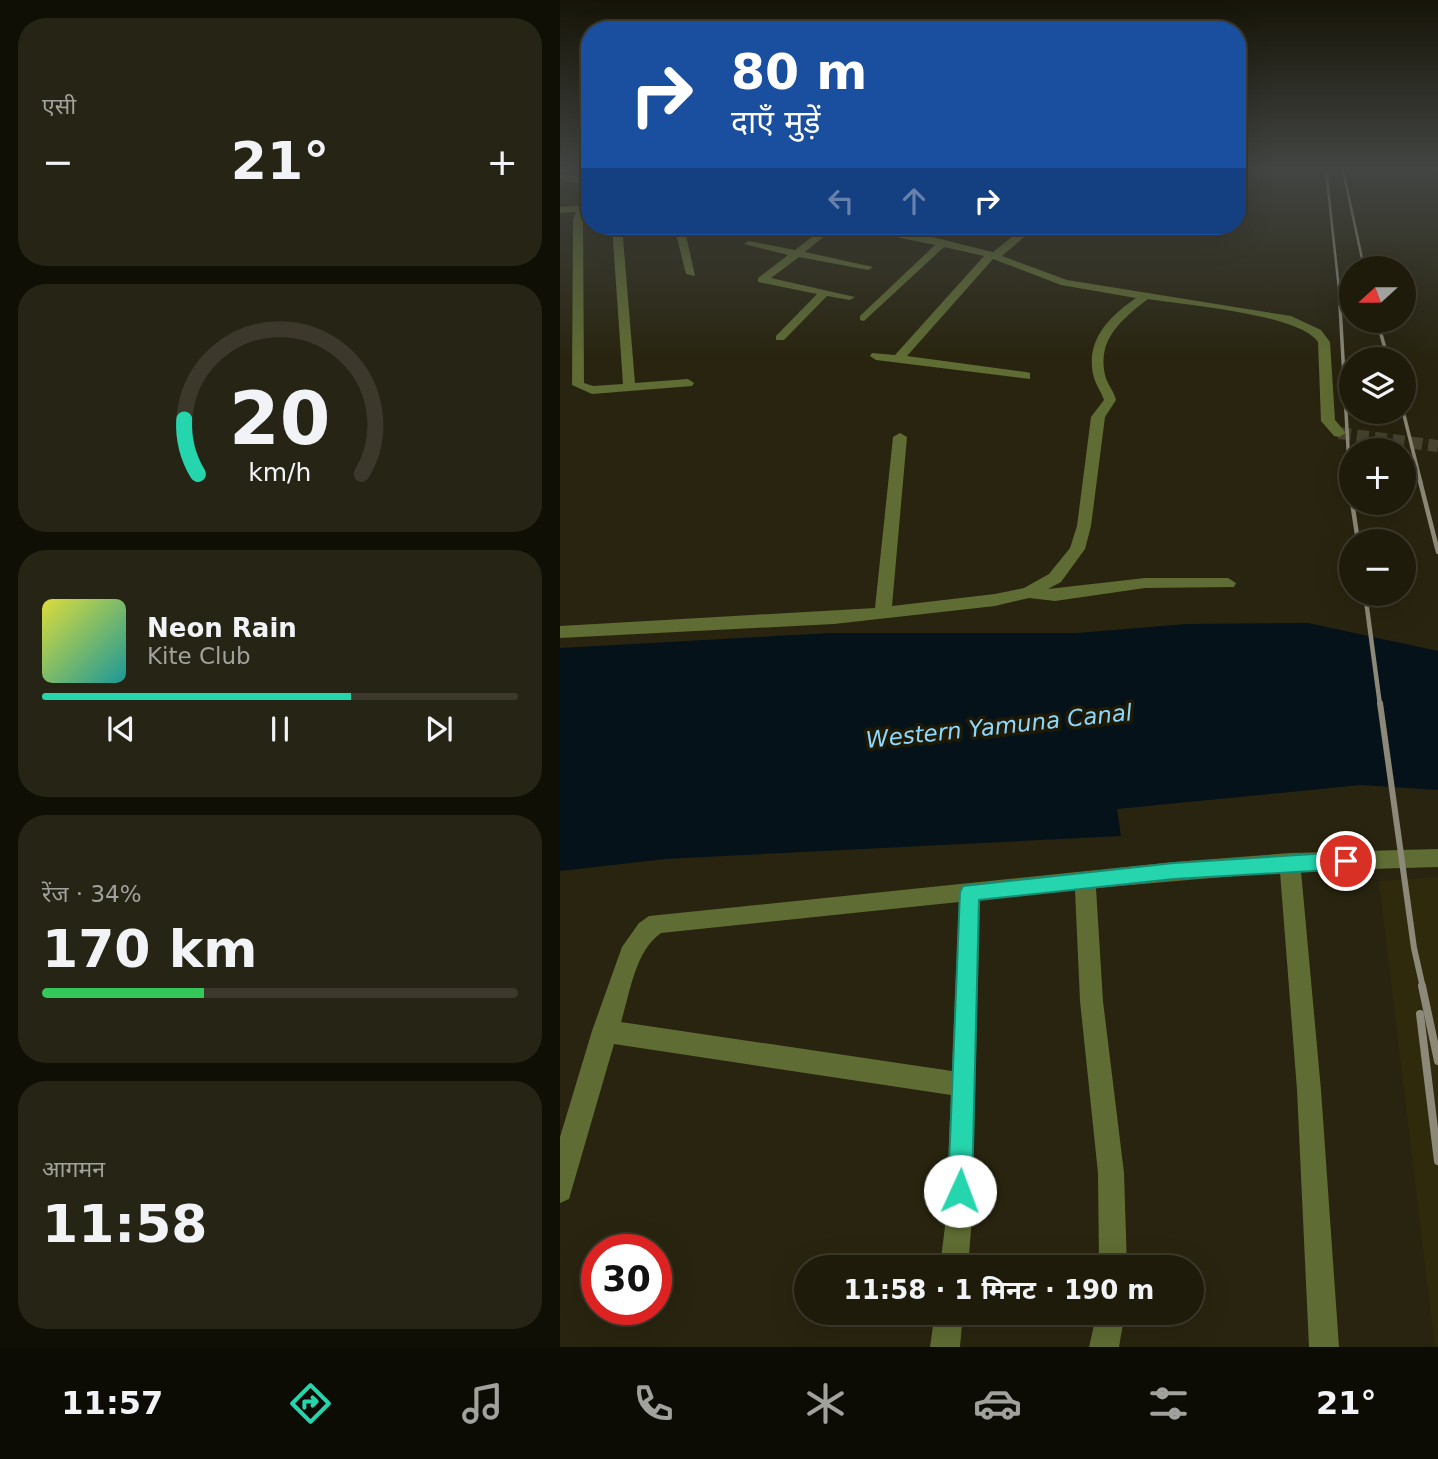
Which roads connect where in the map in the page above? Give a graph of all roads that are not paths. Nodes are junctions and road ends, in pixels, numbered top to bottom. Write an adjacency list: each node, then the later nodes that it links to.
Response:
1 (577, 233): 22 (street)
2 (618, 235): 22 (street)
3 (680, 235): 12 (street)
4 (820, 235): 9 (street)
5 (898, 235): 7 (street)
6 (1020, 235): 10 (street)
7 (942, 243): 10 (street); 16 (street)
8 (749, 244): 9 (street)
9 (795, 253): 11 (street); 13 (street)
10 (993, 255): 14 (street); 19 (street)
11 (868, 267)
12 (691, 274)
13 (824, 293): 15 (street); 17 (street)
14 (1144, 297): 23 (street); 26 (street)
15 (850, 298)
16 (864, 318)
17 (780, 338)
18 (876, 356): 19 (street)
19 (898, 359): 20 (street)
20 (1026, 376)
21 (688, 383): 22 (street)
22 (629, 387)
23 (1339, 433)
24 (900, 437): 27 (street)
25 (1228, 583): 26 (street)
26 (1028, 593): 27 (street)
27 (883, 613): 28 (street)
28 (560, 632)
29 (1438, 858): 30 (street)
30 (1290, 862): 31 (street); 42 (street)
31 (1085, 879): 32 (street); 37 (street)
32 (970, 892): 33 (street); 34 (street)
33 (604, 1031): 34 (street); 35 (street)
34 (964, 1085): 36 (street)
35 (560, 1190)
36 (955, 1255)
37 (1113, 1255)
38 (948, 1325): 40 (street)
39 (1108, 1325): 41 (street)
40 (945, 1347)
41 (1104, 1347)
42 (1324, 1347)

